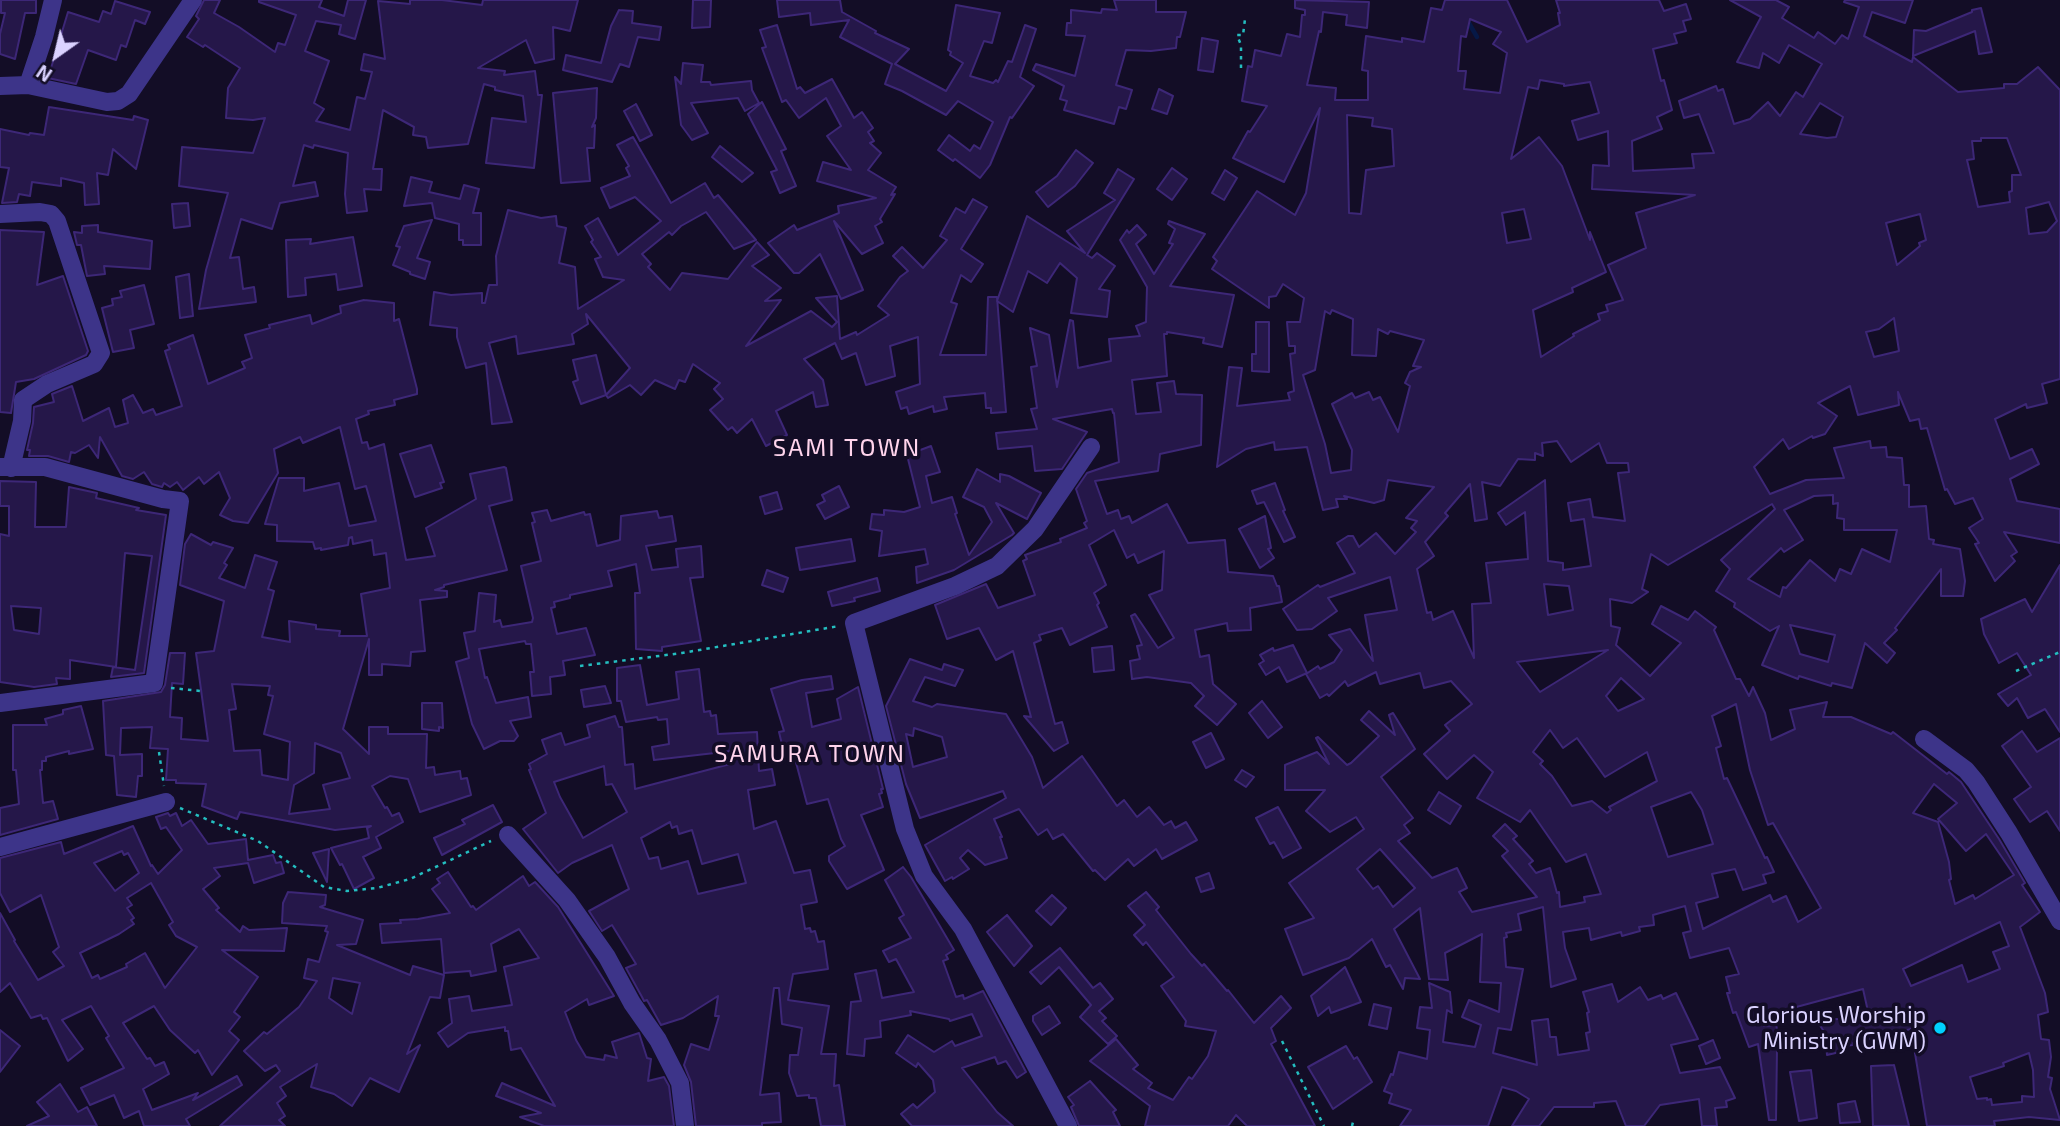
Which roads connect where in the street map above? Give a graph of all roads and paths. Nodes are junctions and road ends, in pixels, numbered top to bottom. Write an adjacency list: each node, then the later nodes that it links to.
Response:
1 (53, 0): 5 (street)
2 (193, 0): 5 (street)
3 (1245, 19): 4 (path)
4 (1241, 68)
5 (28, 85): 6 (street)
6 (0, 86)
7 (0, 214): 9 (street)
8 (1091, 447): 10 (street)
9 (5, 467): 14 (street)
10 (854, 623): 12 (path); 25 (street)
11 (2060, 652): 13 (path)
12 (580, 666)
13 (2016, 671)
14 (154, 684): 15 (path); 16 (street)
15 (201, 691)
16 (0, 703)
17 (1924, 739): 22 (street)
18 (159, 751): 19 (path)
19 (166, 802): 20 (path); 21 (street)
20 (508, 835): 24 (street)
21 (0, 848)
22 (2060, 921)
23 (1282, 1041): 26 (path)
24 (685, 1126)
25 (1069, 1126)
26 (1324, 1126)

